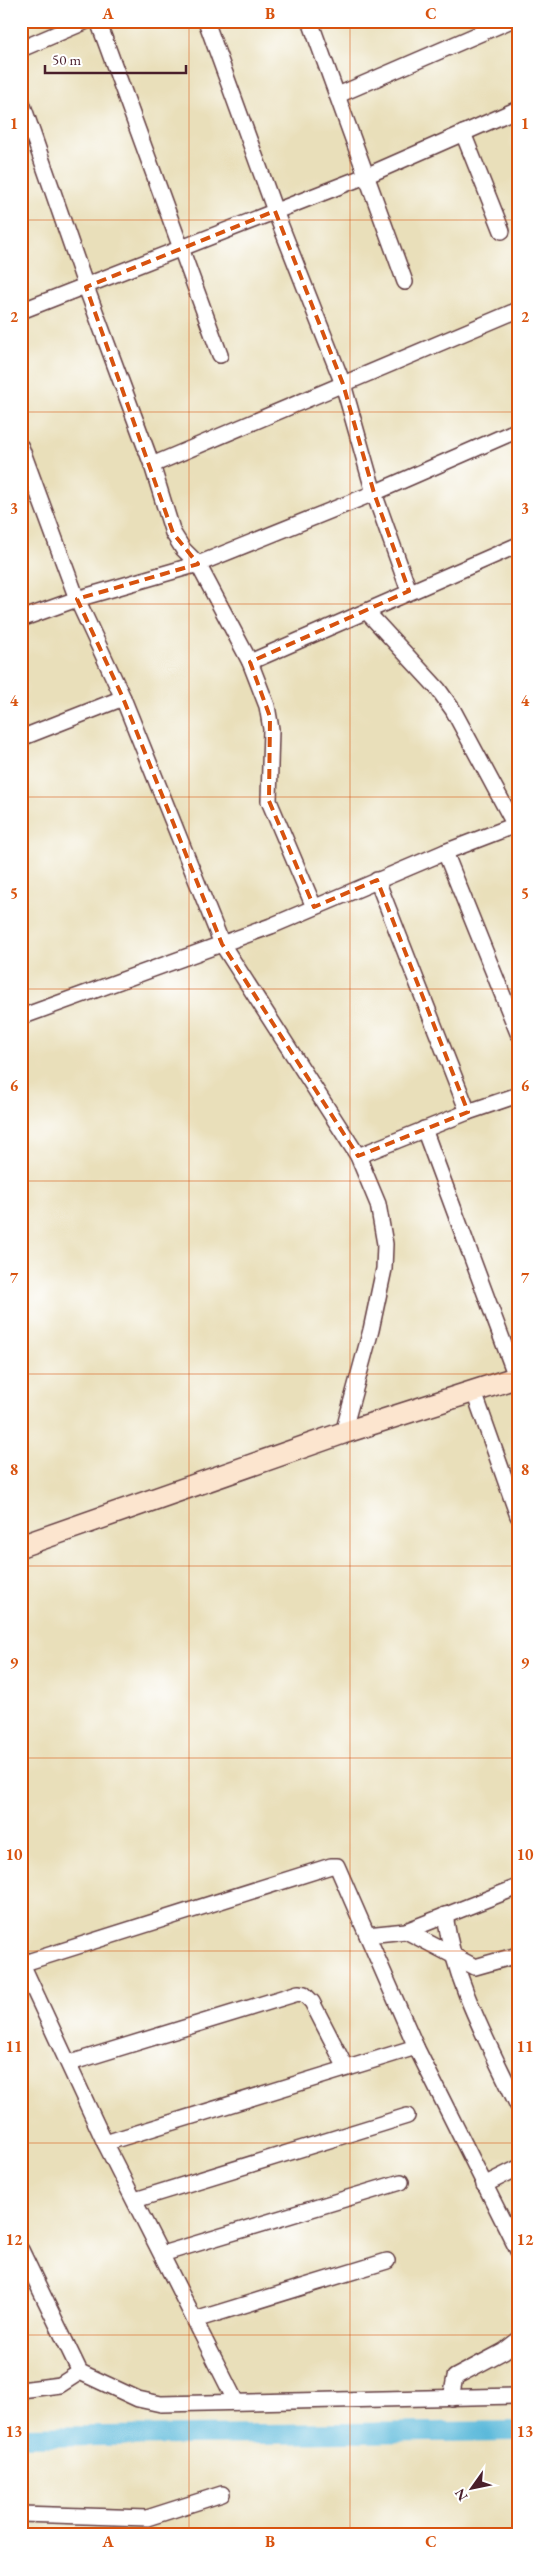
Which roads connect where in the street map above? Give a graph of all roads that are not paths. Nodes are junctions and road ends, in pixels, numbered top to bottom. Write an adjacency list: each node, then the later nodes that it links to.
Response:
1 (87, 21): 8 (street)
2 (98, 21): 16 (street)
3 (206, 21): 14 (street)
4 (310, 21): 9 (street)
5 (509, 21): 9 (street)
6 (514, 21): 7 (street)
7 (518, 29)
8 (21, 49)
9 (338, 95): 13 (street)
10 (21, 100): 18 (street)
11 (518, 109): 12 (street)
12 (464, 133): 13 (street); 15 (street)
13 (368, 175): 14 (street); 17 (street)
14 (275, 211): 16 (street); 22 (street)
15 (502, 231)
16 (179, 248): 18 (street); 21 (street)
17 (405, 282)
18 (86, 287): 20 (street); 25 (street)
19 (518, 310): 22 (street)
20 (21, 311)
21 (220, 355)
22 (343, 384): 25 (street); 26 (street)
23 (518, 430): 26 (street)
24 (21, 447): 30 (street)
25 (152, 465): 28 (street)
26 (374, 493): 28 (street); 29 (street)
27 (518, 545): 29 (street)
28 (198, 564): 30 (street); 33 (street)
29 (409, 591): 31 (street)
30 (77, 599): 32 (street); 34 (street)
31 (367, 612): 33 (street); 36 (street)
32 (21, 618)
33 (250, 662): 39 (street)
34 (123, 698): 35 (street); 40 (street)
35 (21, 738)
36 (517, 827): 37 (street)
37 (444, 852): 38 (street); 42 (street)
38 (377, 880): 39 (street); 44 (street)
39 (314, 907): 40 (street)
40 (222, 944): 41 (street); 46 (street)
41 (21, 1017)
42 (518, 1033)
43 (517, 1098): 44 (street)
44 (468, 1112): 45 (street)
45 (424, 1129): 46 (street); 47 (street)
46 (358, 1156): 49 (street)
47 (517, 1378): 48 (street)
48 (474, 1392): 49 (street); 50 (street)
49 (343, 1433): 51 (street)
50 (518, 1516)
51 (21, 1546)
52 (518, 1887): 53 (street)
53 (445, 1915): 54 (street); 57 (street)
54 (406, 1931): 55 (street); 57 (street)
55 (367, 1935): 58 (street); 59 (street)
56 (518, 1955): 57 (street)
57 (452, 1956): 62 (street)
58 (22, 1964): 60 (street)
59 (416, 2047): 61 (street); 67 (street)
60 (70, 2063): 61 (street); 64 (street)
61 (346, 2068): 64 (street)
62 (518, 2106)
63 (407, 2116): 68 (street)
64 (105, 2143): 68 (street)
65 (518, 2168): 67 (street)
66 (401, 2182): 71 (street)
67 (484, 2185): 70 (street)
68 (136, 2200): 71 (street)
69 (21, 2250): 75 (street)
70 (518, 2251)
71 (162, 2254): 73 (street)
72 (387, 2262): 73 (street)
73 (195, 2320): 79 (street)
74 (518, 2340): 78 (street)
75 (80, 2372): 76 (street); 79 (street)
76 (21, 2390)
77 (518, 2396): 78 (street)
78 (451, 2398): 79 (street)
79 (236, 2402)
80 (222, 2494): 81 (street)
81 (21, 2514)

